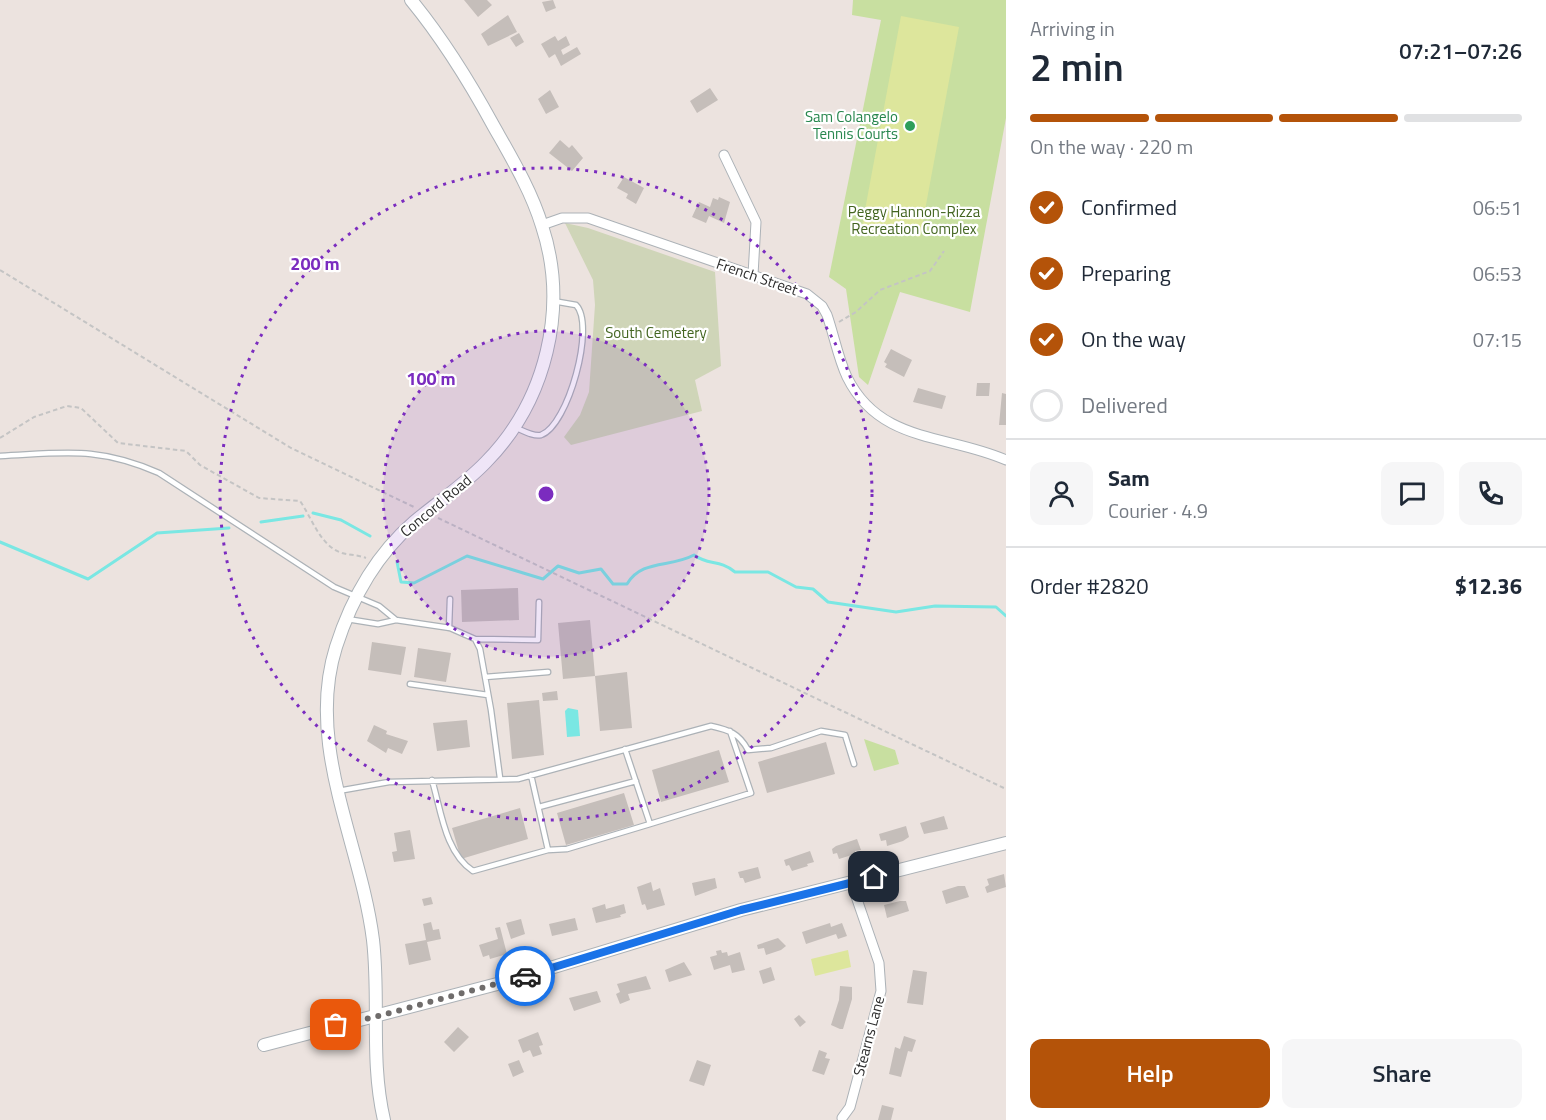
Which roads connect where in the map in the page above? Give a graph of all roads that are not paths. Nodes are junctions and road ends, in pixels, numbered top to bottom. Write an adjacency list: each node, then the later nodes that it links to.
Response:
1 (416, 2): 3 (main road, Concord Road)
2 (724, 155): 4 (street)
3 (542, 225): 4 (street, French Street); 5 (main road, Concord Road)
4 (753, 275): 8 (street, French Street)
5 (553, 301): 6 (main road, Concord Road); 6 (lane)
6 (514, 427): 9 (main road, Concord Road)
7 (0, 456): 9 (lane)
8 (1006, 460)
9 (356, 598): 12 (main road, Concord Road); 13 (lane)
10 (450, 598): 14 (lane)
11 (538, 602): 15 (lane)
12 (346, 619): 13 (lane); 27 (main road, Concord Road)
13 (396, 620): 14 (lane)
14 (449, 628): 15 (lane)
15 (475, 639): 17 (lane)
16 (548, 672): 17 (lane)
17 (485, 677): 19 (lane)
18 (410, 684): 19 (lane)
19 (488, 695): 24 (lane)
20 (730, 730): 21 (lane); 22 (lane); 29 (lane)
21 (625, 750): 23 (lane); 26 (lane)
22 (854, 764)
23 (531, 776): 24 (lane); 28 (lane)
24 (500, 778): 25 (lane)
25 (432, 780): 27 (lane); 31 (lane)
26 (636, 781): 28 (lane); 29 (lane)
27 (338, 791): 33 (main road, Concord Road)
28 (539, 807): 31 (lane)
29 (650, 824): 31 (lane)
30 (1006, 843): 32 (main road)
31 (548, 850)
32 (851, 882): 33 (main road); 35 (street, Stearns Lane)
33 (375, 1017): 34 (main road); 36 (main road, Concord Road)
34 (264, 1045)
35 (842, 1118)
36 (384, 1120)

